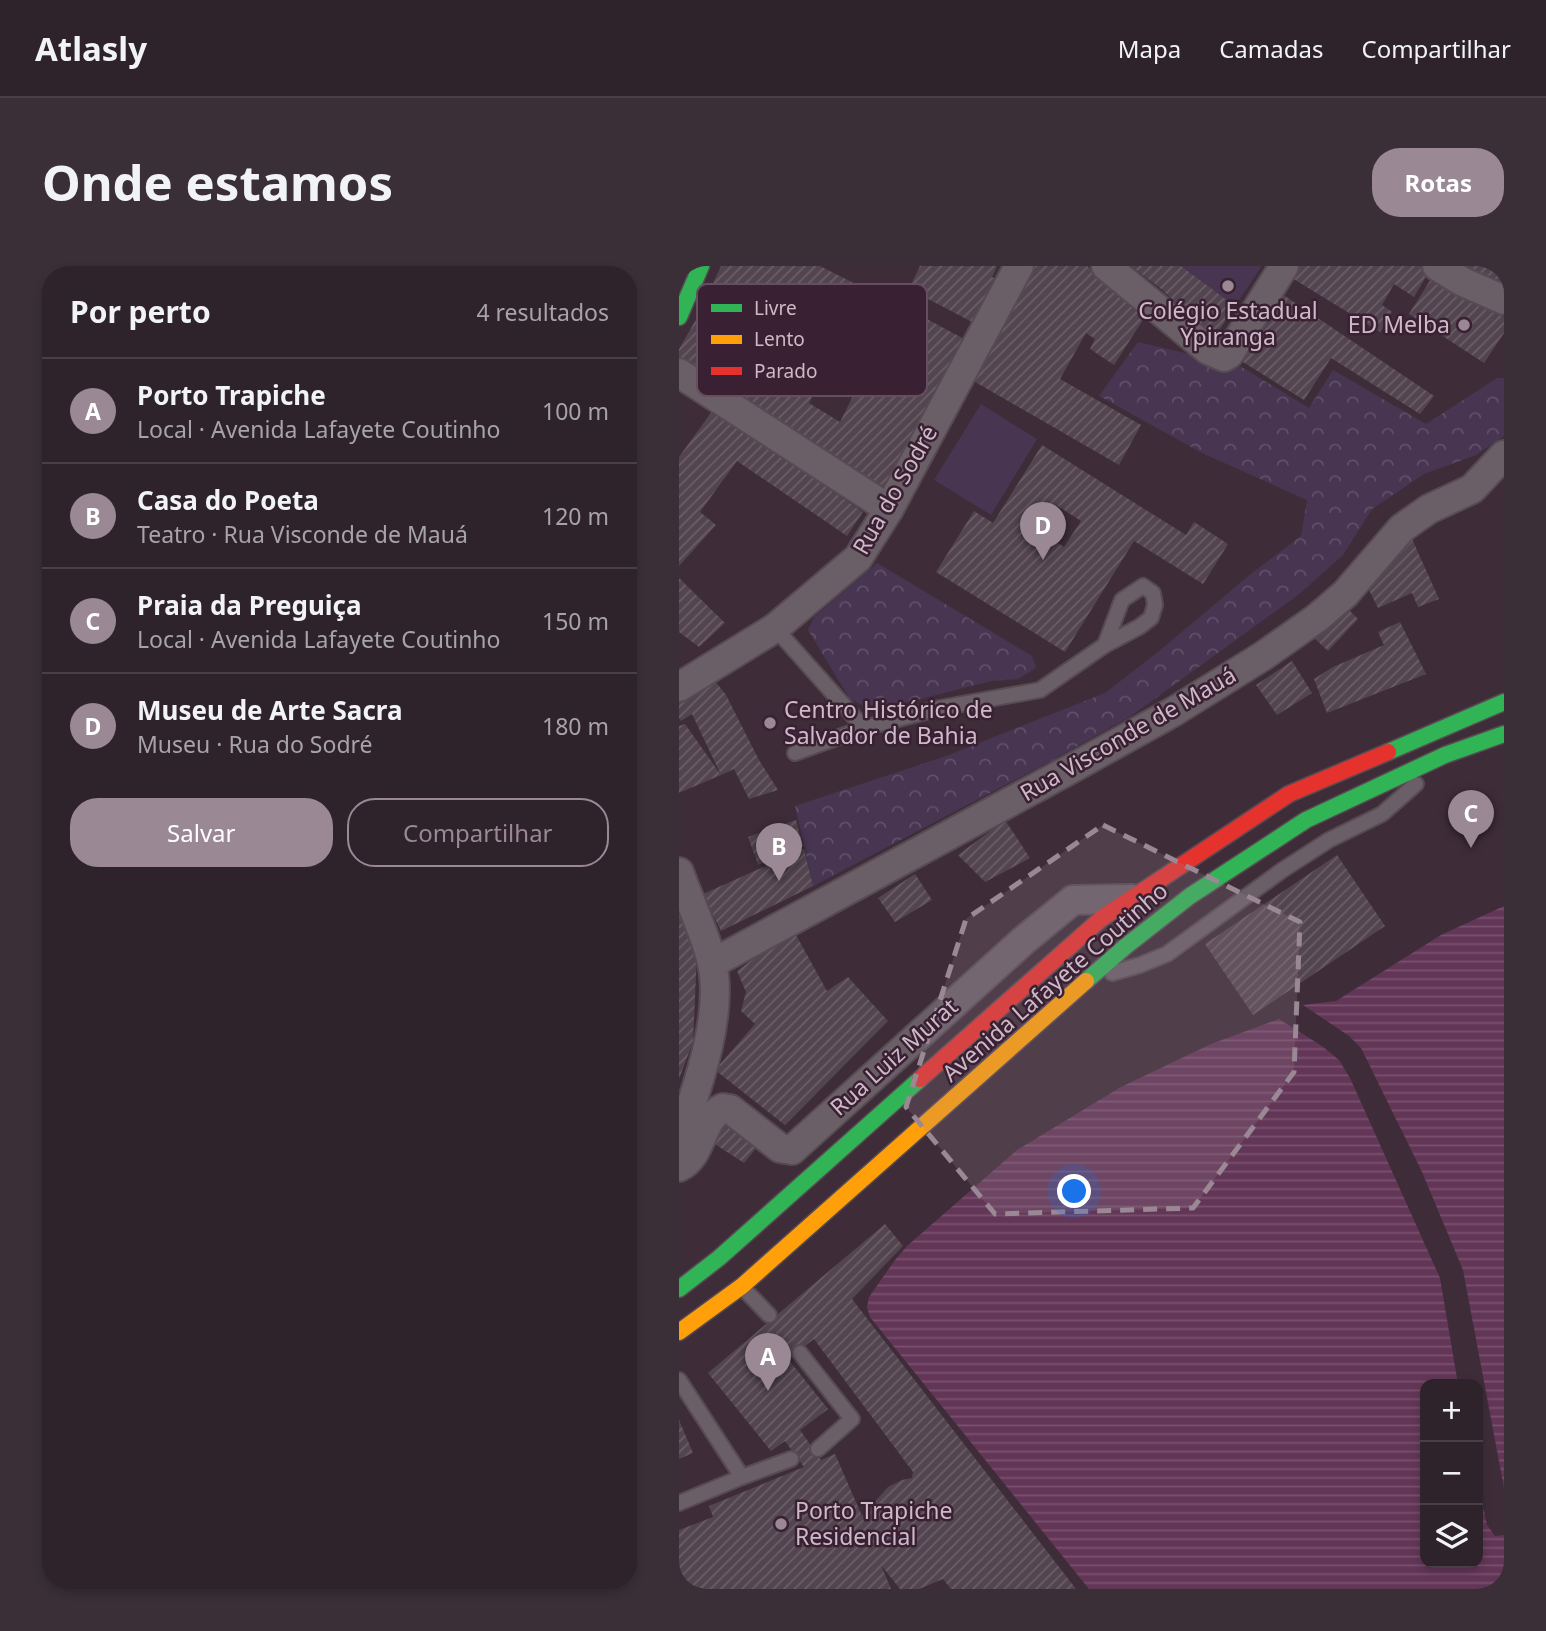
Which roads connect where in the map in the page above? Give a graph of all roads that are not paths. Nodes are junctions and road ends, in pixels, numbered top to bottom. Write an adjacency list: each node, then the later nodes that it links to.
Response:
1 (702, 266): 7 (main road)
2 (1019, 266): 12 (street, Rua do Sodré)
3 (1106, 266): 4 (street)
4 (1284, 266)
5 (1437, 266): 6 (street)
6 (1504, 300)
7 (679, 317)
8 (679, 373): 9 (street)
9 (697, 385)
10 (715, 396): 12 (street)
11 (1504, 455): 23 (street, Rua Visconde de Mauá)
12 (889, 509): 13 (street, Rua do Sodré)
13 (775, 628): 15 (street, Rua do Sodré); 17 (lane)
14 (1105, 645): 17 (lane)
15 (679, 687)
16 (1502, 699): 22 (main road, Avenida Lafayete Coutinho)
17 (864, 728): 19 (lane)
18 (1504, 734): 20 (main road, Avenida Lafayete Coutinho)
19 (795, 753)
20 (1445, 755): 24 (main road, Avenida Lafayete Coutinho); 24 (lane)
21 (679, 872): 23 (street)
22 (1132, 899): 26 (street, Rua Luiz Murat); 28 (main road, Avenida Lafayete Coutinho)
23 (713, 963): 25 (street)
24 (1087, 980): 27 (main road, Avenida Lafayete Coutinho)
25 (679, 1141)
26 (679, 1167)
27 (742, 1286): 29 (lane); 30 (main road, Avenida Lafayete Coutinho)
28 (679, 1289)
29 (769, 1314)
30 (679, 1332)
31 (800, 1353): 33 (lane)
32 (679, 1380): 35 (lane)
33 (818, 1449)
34 (791, 1459): 35 (lane)
35 (742, 1477): 36 (lane)
36 (679, 1503)

